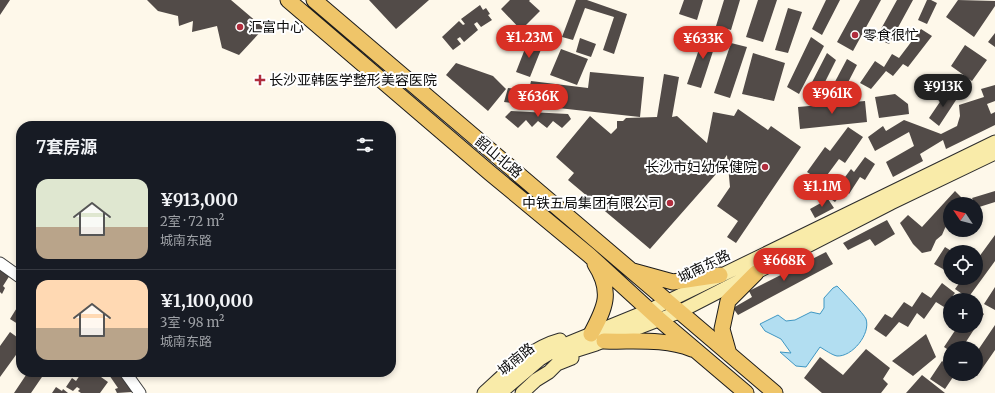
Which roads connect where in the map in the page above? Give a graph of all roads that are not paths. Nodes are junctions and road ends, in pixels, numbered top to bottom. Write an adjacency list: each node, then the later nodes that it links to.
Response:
1 (288, 0): 5 (main road, 韶山北路)
2 (314, 0): 7 (main road, 韶山北路)
3 (995, 142): 10 (main road, 城南东路)
4 (995, 153): 8 (main road, 城南东路)
5 (589, 255): 13 (main road, 韶山北路); 14 (main road)
6 (0, 263): 9 (street)
7 (630, 270): 10 (main road); 11 (main road, 韶山北路)
8 (756, 272): 12 (main road, 城南东路); 17 (main road)
9 (16, 274)
10 (720, 275): 11 (main road, 城南东路)
11 (666, 301): 12 (main road, 韶山北路); 13 (main road, 城南东路)
12 (679, 312): 13 (main road, 城南东路); 17 (main road, 韶山北路)
13 (655, 315): 14 (main road, 城南东路); 15 (main road, 韶山北路)
14 (595, 338): 15 (main road); 16 (main road, 城南东路); 20 (main road); 23 (main road)
15 (697, 352): 24 (main road, 韶山北路)
16 (554, 354): 21 (main road, 城南路); 22 (main road)
17 (729, 354): 25 (main road, 韶山北路)
18 (129, 377): 19 (street)
19 (140, 393)
20 (484, 393)
21 (500, 393)
22 (509, 393)
23 (522, 393)
24 (746, 393)
25 (775, 393)

